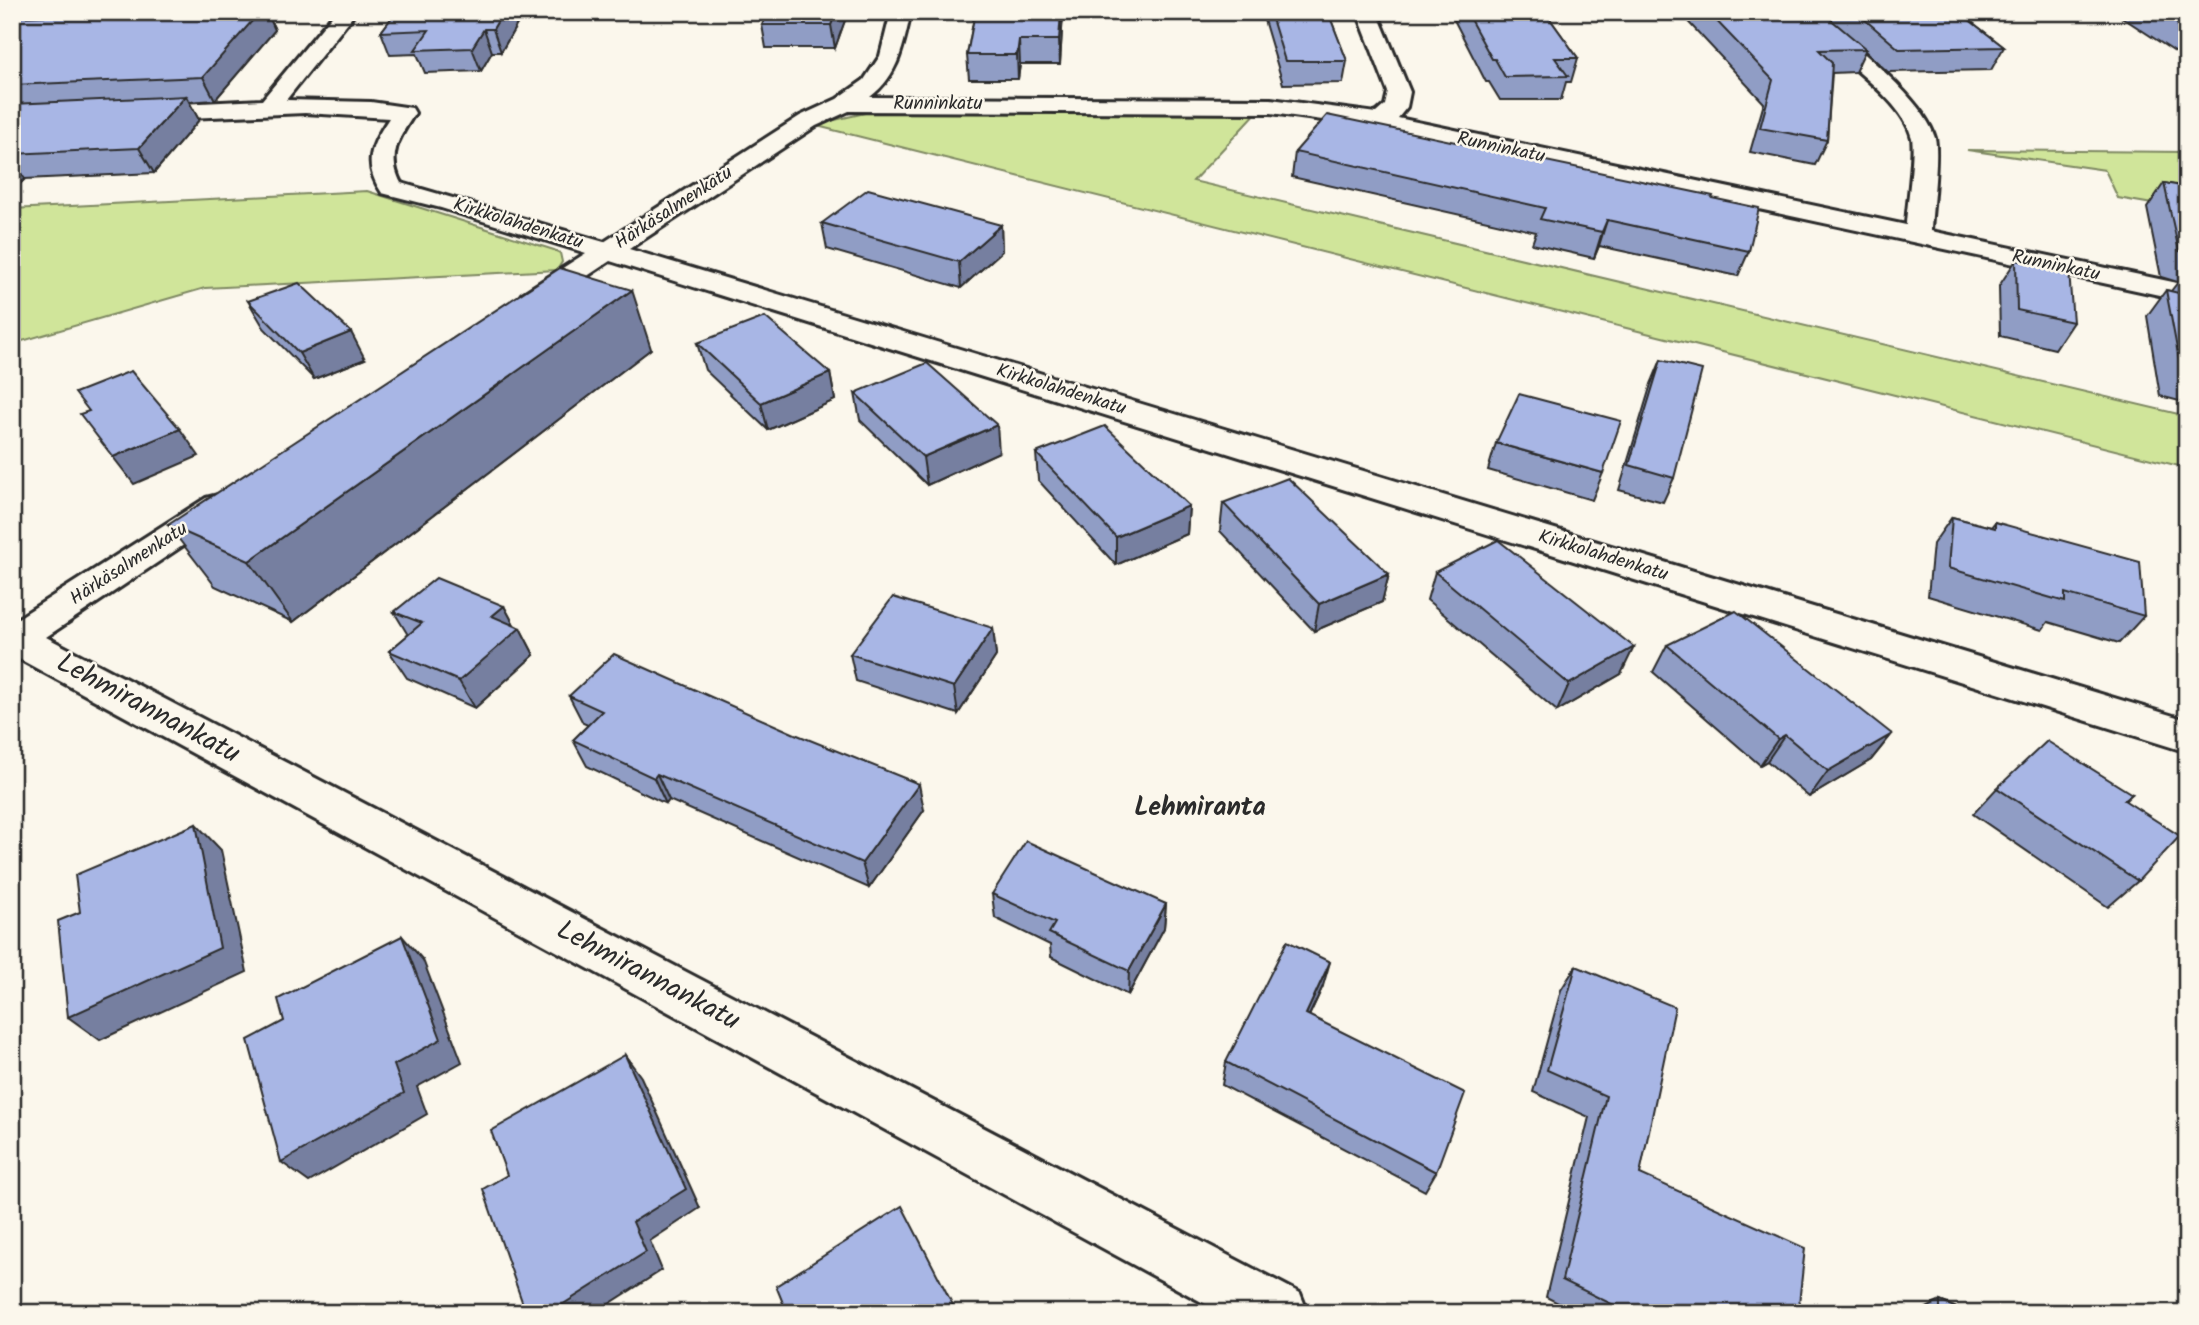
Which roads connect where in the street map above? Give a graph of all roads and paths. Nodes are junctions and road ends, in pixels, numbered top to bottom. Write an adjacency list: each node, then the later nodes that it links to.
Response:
1 (346, 12): 6 (street)
2 (901, 12): 5 (street)
3 (1367, 12): 9 (street)
4 (1804, 12): 10 (street)
5 (845, 104): 8 (street, Runninkatu); 9 (street, Runninkatu)
6 (268, 107): 7 (street, Kirkkolahdenkatu); 11 (street, Kirkkolahdenkatu)
7 (107, 115)
8 (808, 121): 11 (street, Härkäsalmenkatu)
9 (1381, 121): 10 (street, Runninkatu)
10 (1918, 237): 12 (street, Runninkatu)
11 (608, 251): 13 (street, Härkäsalmenkatu); 16 (street, Kirkkolahdenkatu)
12 (2187, 293)
13 (503, 320)
14 (236, 494): 15 (street, Härkäsalmenkatu)
15 (14, 640): 17 (street, Lehmirannankatu)
16 (2187, 736)
17 (1280, 1313)

